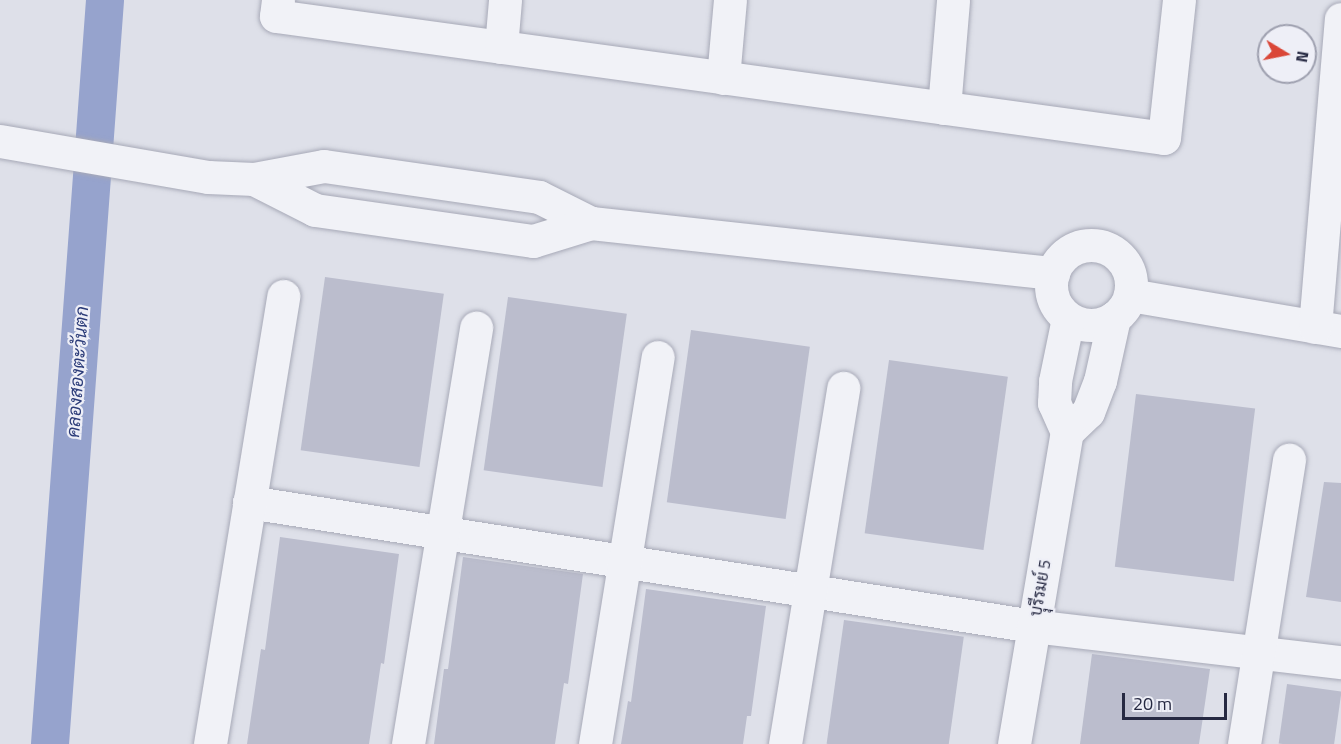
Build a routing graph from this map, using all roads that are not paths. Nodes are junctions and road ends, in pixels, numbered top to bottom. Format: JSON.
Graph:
{"nodes":[{"id":1,"x":278,"y":0,"type":"edge"},
{"id":2,"x":505,"y":0,"type":"edge"},
{"id":3,"x":730,"y":0,"type":"edge"},
{"id":4,"x":953,"y":0,"type":"edge"},
{"id":5,"x":1179,"y":0,"type":"edge"},
{"id":6,"x":1341,"y":19,"type":"edge"},
{"id":7,"x":501,"y":47,"type":"junction"},
{"id":8,"x":723,"y":78,"type":"junction"},
{"id":9,"x":944,"y":108,"type":"junction"},
{"id":10,"x":0,"y":141,"type":"edge"},
{"id":11,"x":254,"y":179,"type":"junction"},
{"id":12,"x":591,"y":223,"type":"junction"},
{"id":13,"x":1053,"y":273,"type":"junction"},
{"id":14,"x":283,"y":296,"type":"dead end"},
{"id":15,"x":1122,"y":307,"type":"junction"},
{"id":16,"x":1068,"y":318,"type":"junction"},
{"id":17,"x":476,"y":328,"type":"dead end"},
{"id":18,"x":1328,"y":329,"type":"edge"},
{"id":19,"x":658,"y":357,"type":"dead end"},
{"id":20,"x":843,"y":388,"type":"dead end"},
{"id":21,"x":1067,"y":432,"type":"junction"},
{"id":22,"x":1290,"y":460,"type":"dead end"},
{"id":23,"x":249,"y":502,"type":"junction"},
{"id":24,"x":442,"y":532,"type":"junction"},
{"id":25,"x":625,"y":561,"type":"junction"},
{"id":26,"x":810,"y":590,"type":"junction"},
{"id":27,"x":1033,"y":626,"type":"junction"},
{"id":28,"x":1259,"y":654,"type":"junction"},
{"id":29,"x":1341,"y":662,"type":"edge"},
{"id":30,"x":210,"y":744,"type":"edge"},
{"id":31,"x":408,"y":744,"type":"edge"},
{"id":32,"x":595,"y":744,"type":"edge"},
{"id":33,"x":785,"y":744,"type":"edge"},
{"id":34,"x":1014,"y":744,"type":"edge"},
{"id":35,"x":1244,"y":744,"type":"edge"}],
"edges":[{"from":1,"to":7,"type":"street"},
{"from":2,"to":7,"type":"street"},
{"from":3,"to":8,"type":"street"},
{"from":4,"to":9,"type":"street"},
{"from":5,"to":9,"type":"street"},
{"from":6,"to":18,"type":"street"},
{"from":7,"to":8,"type":"street"},
{"from":8,"to":9,"type":"street"},
{"from":10,"to":11,"type":"street"},
{"from":11,"to":12,"type":"street"},
{"from":11,"to":12,"type":"street"},
{"from":12,"to":13,"type":"street"},
{"from":13,"to":15,"type":"street"},
{"from":13,"to":16,"type":"street"},
{"from":14,"to":23,"type":"street"},
{"from":15,"to":16,"type":"street"},
{"from":15,"to":18,"type":"street"},
{"from":15,"to":21,"type":"street"},
{"from":16,"to":21,"type":"street"},
{"from":17,"to":24,"type":"street"},
{"from":19,"to":25,"type":"street"},
{"from":20,"to":26,"type":"street"},
{"from":21,"to":27,"type":"street","name":"บุุรีรมย์ 5"},
{"from":22,"to":28,"type":"street"},
{"from":23,"to":24,"type":"street"},
{"from":23,"to":30,"type":"street"},
{"from":24,"to":25,"type":"street"},
{"from":24,"to":31,"type":"street"},
{"from":25,"to":26,"type":"street"},
{"from":25,"to":32,"type":"street"},
{"from":26,"to":27,"type":"street"},
{"from":26,"to":33,"type":"street"},
{"from":27,"to":28,"type":"street"},
{"from":27,"to":34,"type":"street","name":"บุุรีรมย์ 5"},
{"from":28,"to":29,"type":"street"},
{"from":28,"to":35,"type":"street"}]}
